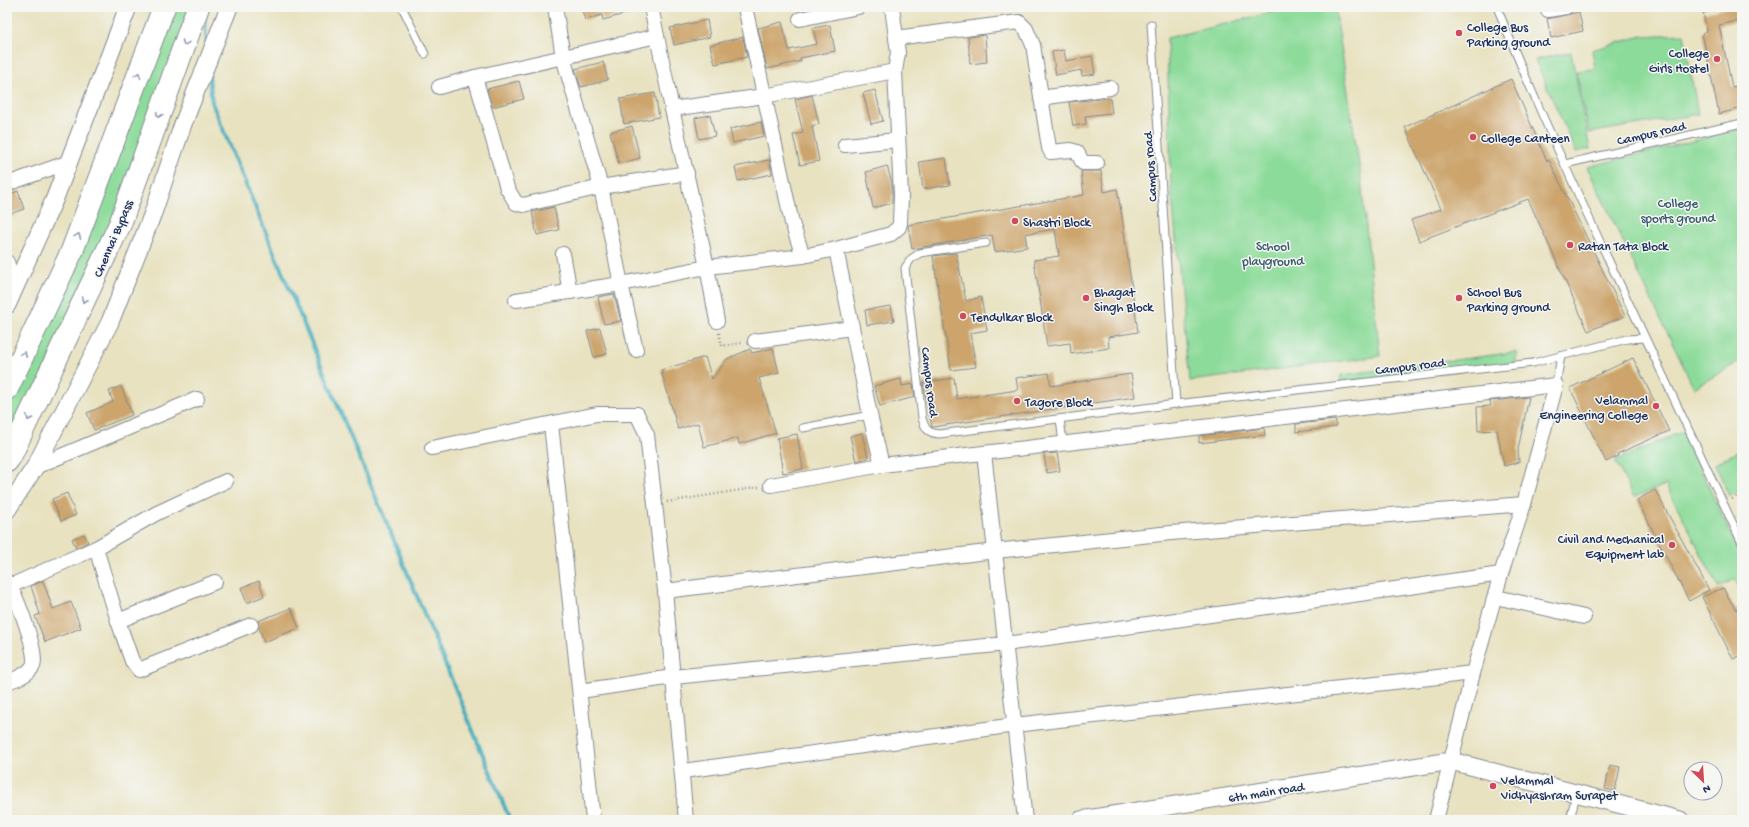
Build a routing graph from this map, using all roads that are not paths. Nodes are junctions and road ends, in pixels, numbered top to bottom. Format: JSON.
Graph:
{"nodes":[{"id":1,"x":128,"y":7,"type":"edge"},
{"id":2,"x":164,"y":7,"type":"edge"},
{"id":3,"x":198,"y":7,"type":"edge"},
{"id":4,"x":229,"y":7,"type":"edge"},
{"id":5,"x":402,"y":7,"type":"edge"},
{"id":6,"x":555,"y":7,"type":"edge"},
{"id":7,"x":651,"y":7,"type":"edge"},
{"id":8,"x":745,"y":7,"type":"edge"},
{"id":9,"x":858,"y":7,"type":"edge"},
{"id":10,"x":892,"y":7,"type":"edge"},
{"id":11,"x":1497,"y":7,"type":"edge"},
{"id":12,"x":1566,"y":7,"type":"edge"},
{"id":13,"x":1548,"y":10,"type":"dead end"},
{"id":14,"x":800,"y":19,"type":"dead end"},
{"id":15,"x":1151,"y":24,"type":"dead end"},
{"id":16,"x":657,"y":36,"type":"junction"},
{"id":17,"x":896,"y":38,"type":"junction"},
{"id":18,"x":425,"y":54,"type":"dead end"},
{"id":19,"x":562,"y":56,"type":"junction"},
{"id":20,"x":896,"y":71,"type":"junction"},
{"id":21,"x":474,"y":76,"type":"junction"},
{"id":22,"x":439,"y":87,"type":"dead end"},
{"id":23,"x":1110,"y":88,"type":"dead end"},
{"id":24,"x":764,"y":96,"type":"junction"},
{"id":25,"x":1041,"y":98,"type":"junction"},
{"id":26,"x":672,"y":109,"type":"junction"},
{"id":27,"x":1742,"y":123,"type":"edge"},
{"id":28,"x":898,"y":140,"type":"junction"},
{"id":29,"x":845,"y":145,"type":"dead end"},
{"id":30,"x":69,"y":162,"type":"junction"},
{"id":31,"x":1097,"y":162,"type":"dead end"},
{"id":32,"x":1564,"y":164,"type":"junction"},
{"id":33,"x":687,"y":173,"type":"junction"},
{"id":34,"x":7,"y":184,"type":"edge"},
{"id":35,"x":601,"y":187,"type":"junction"},
{"id":36,"x":986,"y":243,"type":"dead end"},
{"id":37,"x":836,"y":249,"type":"junction"},
{"id":38,"x":563,"y":254,"type":"dead end"},
{"id":39,"x":802,"y":256,"type":"junction"},
{"id":40,"x":7,"y":262,"type":"edge"},
{"id":41,"x":707,"y":267,"type":"junction"},
{"id":42,"x":621,"y":284,"type":"junction"},
{"id":43,"x":15,"y":287,"type":"junction"},
{"id":44,"x":570,"y":292,"type":"junction"},
{"id":45,"x":516,"y":300,"type":"dead end"},
{"id":46,"x":7,"y":305,"type":"edge"},
{"id":47,"x":717,"y":321,"type":"dead end"},
{"id":48,"x":852,"y":328,"type":"junction"},
{"id":49,"x":1645,"y":338,"type":"junction"},
{"id":50,"x":754,"y":341,"type":"road end"},
{"id":51,"x":636,"y":350,"type":"dead end"},
{"id":52,"x":1561,"y":356,"type":"junction"},
{"id":53,"x":1556,"y":385,"type":"junction"},
{"id":54,"x":7,"y":389,"type":"edge"},
{"id":55,"x":197,"y":399,"type":"dead end"},
{"id":56,"x":1176,"y":404,"type":"junction"},
{"id":57,"x":870,"y":415,"type":"junction"},
{"id":58,"x":1060,"y":419,"type":"junction"},
{"id":59,"x":551,"y":424,"type":"junction"},
{"id":60,"x":803,"y":428,"type":"dead end"},
{"id":61,"x":1063,"y":443,"type":"junction"},
{"id":62,"x":432,"y":448,"type":"dead end"},
{"id":63,"x":984,"y":453,"type":"junction"},
{"id":64,"x":7,"y":461,"type":"edge"},
{"id":65,"x":882,"y":465,"type":"junction"},
{"id":66,"x":35,"y":467,"type":"junction"},
{"id":67,"x":226,"y":481,"type":"dead end"},
{"id":68,"x":771,"y":485,"type":"road end"},
{"id":69,"x":1524,"y":504,"type":"junction"},
{"id":70,"x":7,"y":510,"type":"edge"},
{"id":71,"x":1742,"y":543,"type":"edge"},
{"id":72,"x":96,"y":548,"type":"junction"},
{"id":73,"x":995,"y":551,"type":"junction"},
{"id":74,"x":1501,"y":574,"type":"junction"},
{"id":75,"x":215,"y":582,"type":"dead end"},
{"id":76,"x":9,"y":584,"type":"edge"},
{"id":77,"x":665,"y":592,"type":"junction"},
{"id":78,"x":1496,"y":597,"type":"junction"},
{"id":79,"x":1584,"y":617,"type":"dead end"},
{"id":80,"x":118,"y":621,"type":"junction"},
{"id":81,"x":251,"y":625,"type":"dead end"},
{"id":82,"x":1006,"y":644,"type":"junction"},
{"id":83,"x":1474,"y":673,"type":"junction"},
{"id":84,"x":673,"y":677,"type":"junction"},
{"id":85,"x":7,"y":682,"type":"edge"},
{"id":86,"x":580,"y":692,"type":"junction"},
{"id":87,"x":1015,"y":725,"type":"junction"},
{"id":88,"x":1452,"y":762,"type":"junction"},
{"id":89,"x":683,"y":771,"type":"junction"},
{"id":90,"x":1576,"y":793,"type":"junction"},
{"id":91,"x":593,"y":820,"type":"edge"},
{"id":92,"x":686,"y":820,"type":"edge"},
{"id":93,"x":1025,"y":820,"type":"edge"},
{"id":94,"x":1081,"y":820,"type":"edge"},
{"id":95,"x":1436,"y":820,"type":"edge"},
{"id":96,"x":1570,"y":820,"type":"edge"},
{"id":97,"x":1680,"y":820,"type":"edge"}],
"edges":[{"from":1,"to":30,"type":"street"},
{"from":54,"to":2,"type":"highway","one_way":true},
{"from":3,"to":64,"type":"highway","name":"Chennai Bypass","one_way":true},
{"from":4,"to":66,"type":"street"},
{"from":5,"to":18,"type":"lane"},
{"from":6,"to":19,"type":"street"},
{"from":7,"to":16,"type":"street"},
{"from":8,"to":24,"type":"street"},
{"from":9,"to":14,"type":"street"},
{"from":10,"to":17,"type":"street"},
{"from":11,"to":32,"type":"lane"},
{"from":12,"to":13,"type":"street"},
{"from":15,"to":56,"type":"lane","name":"Campus road"},
{"from":16,"to":19,"type":"street"},
{"from":16,"to":26,"type":"street"},
{"from":17,"to":20,"type":"street"},
{"from":17,"to":25,"type":"street"},
{"from":19,"to":21,"type":"street"},
{"from":19,"to":35,"type":"street"},
{"from":20,"to":24,"type":"street"},
{"from":20,"to":28,"type":"street"},
{"from":21,"to":22,"type":"street"},
{"from":21,"to":35,"type":"street"},
{"from":23,"to":25,"type":"street"},
{"from":24,"to":26,"type":"street"},
{"from":24,"to":39,"type":"street"},
{"from":25,"to":31,"type":"street"},
{"from":26,"to":33,"type":"street"},
{"from":27,"to":32,"type":"lane","name":"Campus road"},
{"from":28,"to":29,"type":"street"},
{"from":28,"to":37,"type":"street"},
{"from":30,"to":34,"type":"street"},
{"from":30,"to":43,"type":"street"},
{"from":32,"to":49,"type":"lane"},
{"from":33,"to":35,"type":"street"},
{"from":33,"to":41,"type":"street"},
{"from":35,"to":42,"type":"street"},
{"from":36,"to":58,"type":"lane","name":"Campus road"},
{"from":37,"to":39,"type":"street"},
{"from":37,"to":48,"type":"street"},
{"from":38,"to":44,"type":"street"},
{"from":39,"to":41,"type":"street"},
{"from":40,"to":43,"type":"street"},
{"from":41,"to":42,"type":"street"},
{"from":41,"to":47,"type":"street"},
{"from":42,"to":44,"type":"street"},
{"from":42,"to":51,"type":"street"},
{"from":43,"to":46,"type":"street"},
{"from":44,"to":45,"type":"street"},
{"from":48,"to":50,"type":"street"},
{"from":48,"to":57,"type":"street"},
{"from":49,"to":52,"type":"lane","name":"Campus road"},
{"from":49,"to":71,"type":"lane"},
{"from":52,"to":53,"type":"lane"},
{"from":52,"to":56,"type":"lane","name":"Campus road"},
{"from":53,"to":61,"type":"street"},
{"from":53,"to":69,"type":"street"},
{"from":55,"to":66,"type":"street"},
{"from":56,"to":58,"type":"lane","name":"Campus road"},
{"from":57,"to":60,"type":"lane"},
{"from":57,"to":65,"type":"street"},
{"from":58,"to":61,"type":"lane"},
{"from":59,"to":62,"type":"street"},
{"from":59,"to":77,"type":"street"},
{"from":59,"to":86,"type":"street"},
{"from":61,"to":63,"type":"street"},
{"from":63,"to":65,"type":"street"},
{"from":63,"to":73,"type":"street"},
{"from":65,"to":68,"type":"street"},
{"from":66,"to":70,"type":"street"},
{"from":67,"to":72,"type":"street"},
{"from":69,"to":73,"type":"street"},
{"from":69,"to":74,"type":"street"},
{"from":72,"to":76,"type":"street"},
{"from":72,"to":80,"type":"street"},
{"from":73,"to":77,"type":"street"},
{"from":73,"to":82,"type":"street"},
{"from":74,"to":78,"type":"street"},
{"from":74,"to":82,"type":"street"},
{"from":75,"to":80,"type":"street"},
{"from":76,"to":85,"type":"street"},
{"from":77,"to":84,"type":"street"},
{"from":78,"to":79,"type":"street"},
{"from":78,"to":83,"type":"street"},
{"from":80,"to":81,"type":"street"},
{"from":82,"to":84,"type":"street"},
{"from":82,"to":87,"type":"street"},
{"from":83,"to":87,"type":"street"},
{"from":83,"to":88,"type":"street"},
{"from":84,"to":86,"type":"street"},
{"from":84,"to":89,"type":"street"},
{"from":86,"to":91,"type":"street"},
{"from":87,"to":89,"type":"street"},
{"from":87,"to":93,"type":"street"},
{"from":88,"to":90,"type":"street"},
{"from":88,"to":94,"type":"street","name":"6th main road"},
{"from":88,"to":95,"type":"street"},
{"from":89,"to":92,"type":"street"},
{"from":90,"to":96,"type":"lane"},
{"from":90,"to":97,"type":"street"}]}
